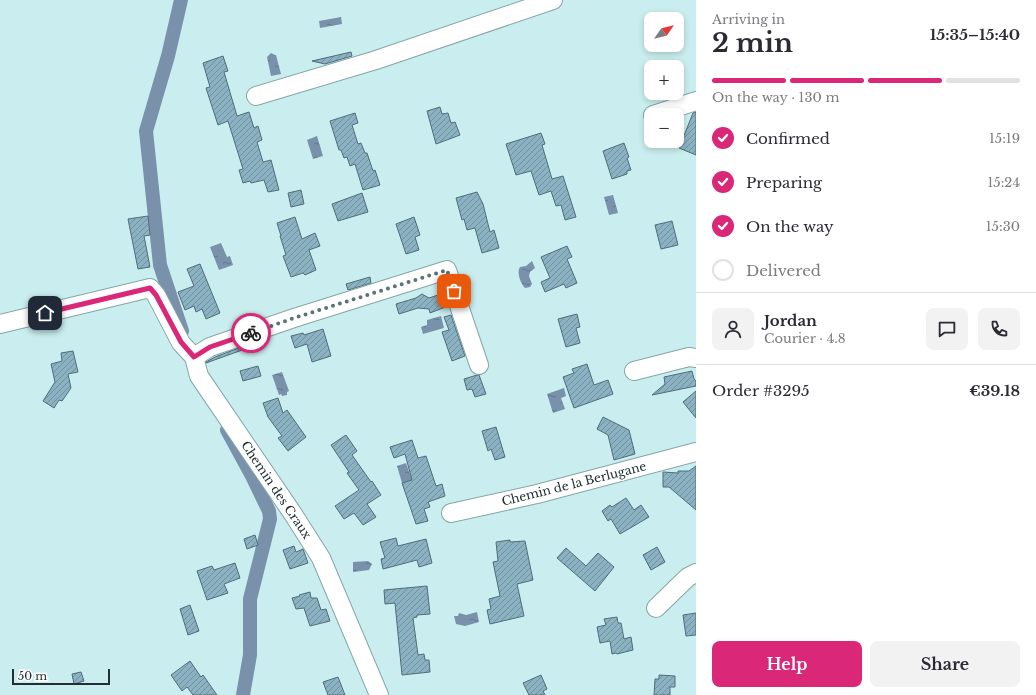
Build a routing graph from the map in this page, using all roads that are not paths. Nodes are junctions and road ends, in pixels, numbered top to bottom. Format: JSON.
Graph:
{"nodes":[{"id":1,"x":553,"y":0,"type":"edge"},
{"id":2,"x":256,"y":96,"type":"dead end"},
{"id":3,"x":696,"y":101,"type":"edge"},
{"id":4,"x":675,"y":108,"type":"edge"},
{"id":5,"x":0,"y":324,"type":"edge"},
{"id":6,"x":194,"y":357,"type":"junction"},
{"id":7,"x":696,"y":358,"type":"edge"},
{"id":8,"x":479,"y":364,"type":"dead end"},
{"id":9,"x":634,"y":371,"type":"dead end"},
{"id":10,"x":696,"y":452,"type":"edge"},
{"id":11,"x":451,"y":513,"type":"dead end"},
{"id":12,"x":696,"y":572,"type":"edge"},
{"id":13,"x":656,"y":608,"type":"dead end"},
{"id":14,"x":379,"y":695,"type":"edge"}],
"edges":[{"from":1,"to":2,"type":"street"},
{"from":3,"to":4,"type":"street"},
{"from":5,"to":6,"type":"street","name":"Chemin des Craux"},
{"from":6,"to":8,"type":"street"},
{"from":6,"to":14,"type":"street","name":"Chemin des Craux"},
{"from":7,"to":9,"type":"street"},
{"from":10,"to":11,"type":"street","name":"Chemin de la Berlugane"},
{"from":12,"to":13,"type":"street"}]}
